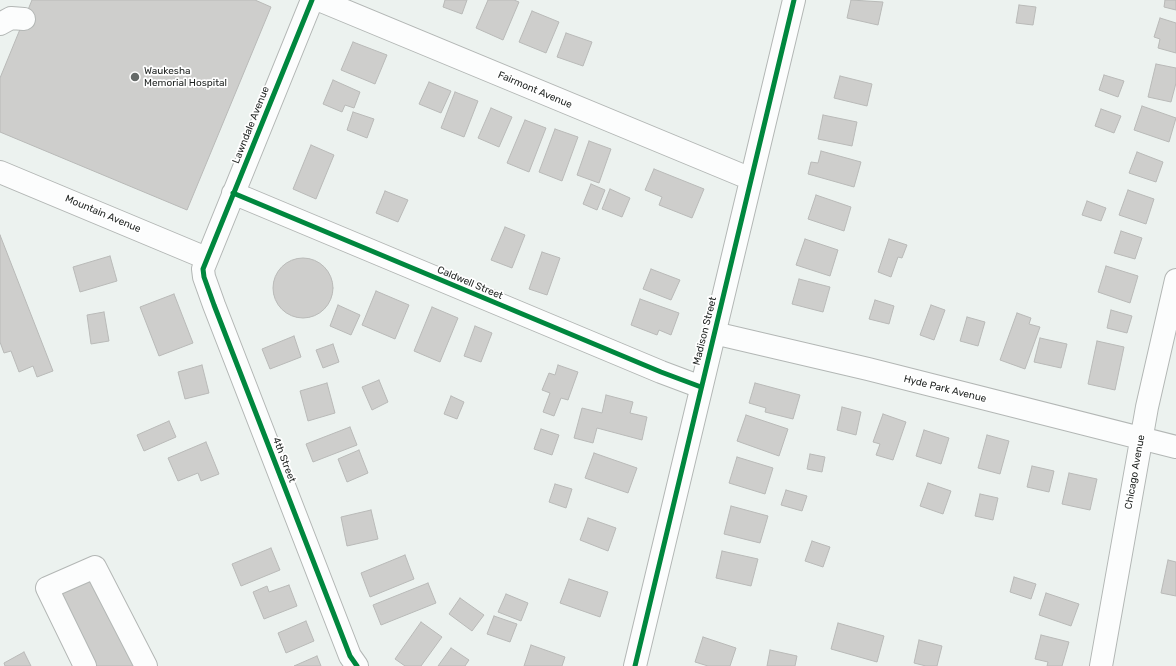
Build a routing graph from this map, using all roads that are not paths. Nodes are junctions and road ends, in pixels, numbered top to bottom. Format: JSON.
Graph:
{"nodes":[{"id":1,"x":10,"y":0,"type":"edge"},
{"id":2,"x":312,"y":0,"type":"edge"},
{"id":3,"x":319,"y":0,"type":"edge"},
{"id":4,"x":794,"y":0,"type":"edge"},
{"id":5,"x":24,"y":19,"type":"dead end"},
{"id":6,"x":0,"y":23,"type":"edge"},
{"id":7,"x":0,"y":172,"type":"edge"},
{"id":8,"x":751,"y":179,"type":"junction"},
{"id":9,"x":233,"y":192,"type":"junction"},
{"id":10,"x":206,"y":258,"type":"junction"},
{"id":11,"x":1176,"y":280,"type":"edge"},
{"id":12,"x":714,"y":333,"type":"junction"},
{"id":13,"x":701,"y":387,"type":"junction"},
{"id":14,"x":1141,"y":439,"type":"junction"},
{"id":15,"x":1176,"y":447,"type":"edge"},
{"id":16,"x":85,"y":666,"type":"edge"},
{"id":17,"x":146,"y":666,"type":"edge"},
{"id":18,"x":357,"y":666,"type":"edge"},
{"id":19,"x":635,"y":666,"type":"edge"},
{"id":20,"x":1101,"y":666,"type":"edge"}],
"edges":[{"from":1,"to":6,"type":"street"},
{"from":2,"to":9,"type":"street","name":"Lawndale Avenue"},
{"from":3,"to":8,"type":"street","name":"Fairmont Avenue"},
{"from":4,"to":8,"type":"street","name":"Madison Street"},
{"from":5,"to":6,"type":"street"},
{"from":7,"to":10,"type":"street","name":"Mountain Avenue"},
{"from":8,"to":12,"type":"street","name":"Madison Street"},
{"from":9,"to":10,"type":"street","name":"Lawndale Avenue"},
{"from":9,"to":13,"type":"street","name":"Caldwell Street"},
{"from":10,"to":18,"type":"street","name":"4th Street"},
{"from":11,"to":14,"type":"street","name":"Chicago Avenue"},
{"from":12,"to":13,"type":"street","name":"Madison Street"},
{"from":12,"to":14,"type":"street","name":"Hyde Park Avenue"},
{"from":13,"to":19,"type":"street","name":"Madison Street"},
{"from":14,"to":15,"type":"street","name":"Hyde Park Avenue"},
{"from":14,"to":20,"type":"street","name":"Chicago Avenue"},
{"from":16,"to":17,"type":"street"}]}
